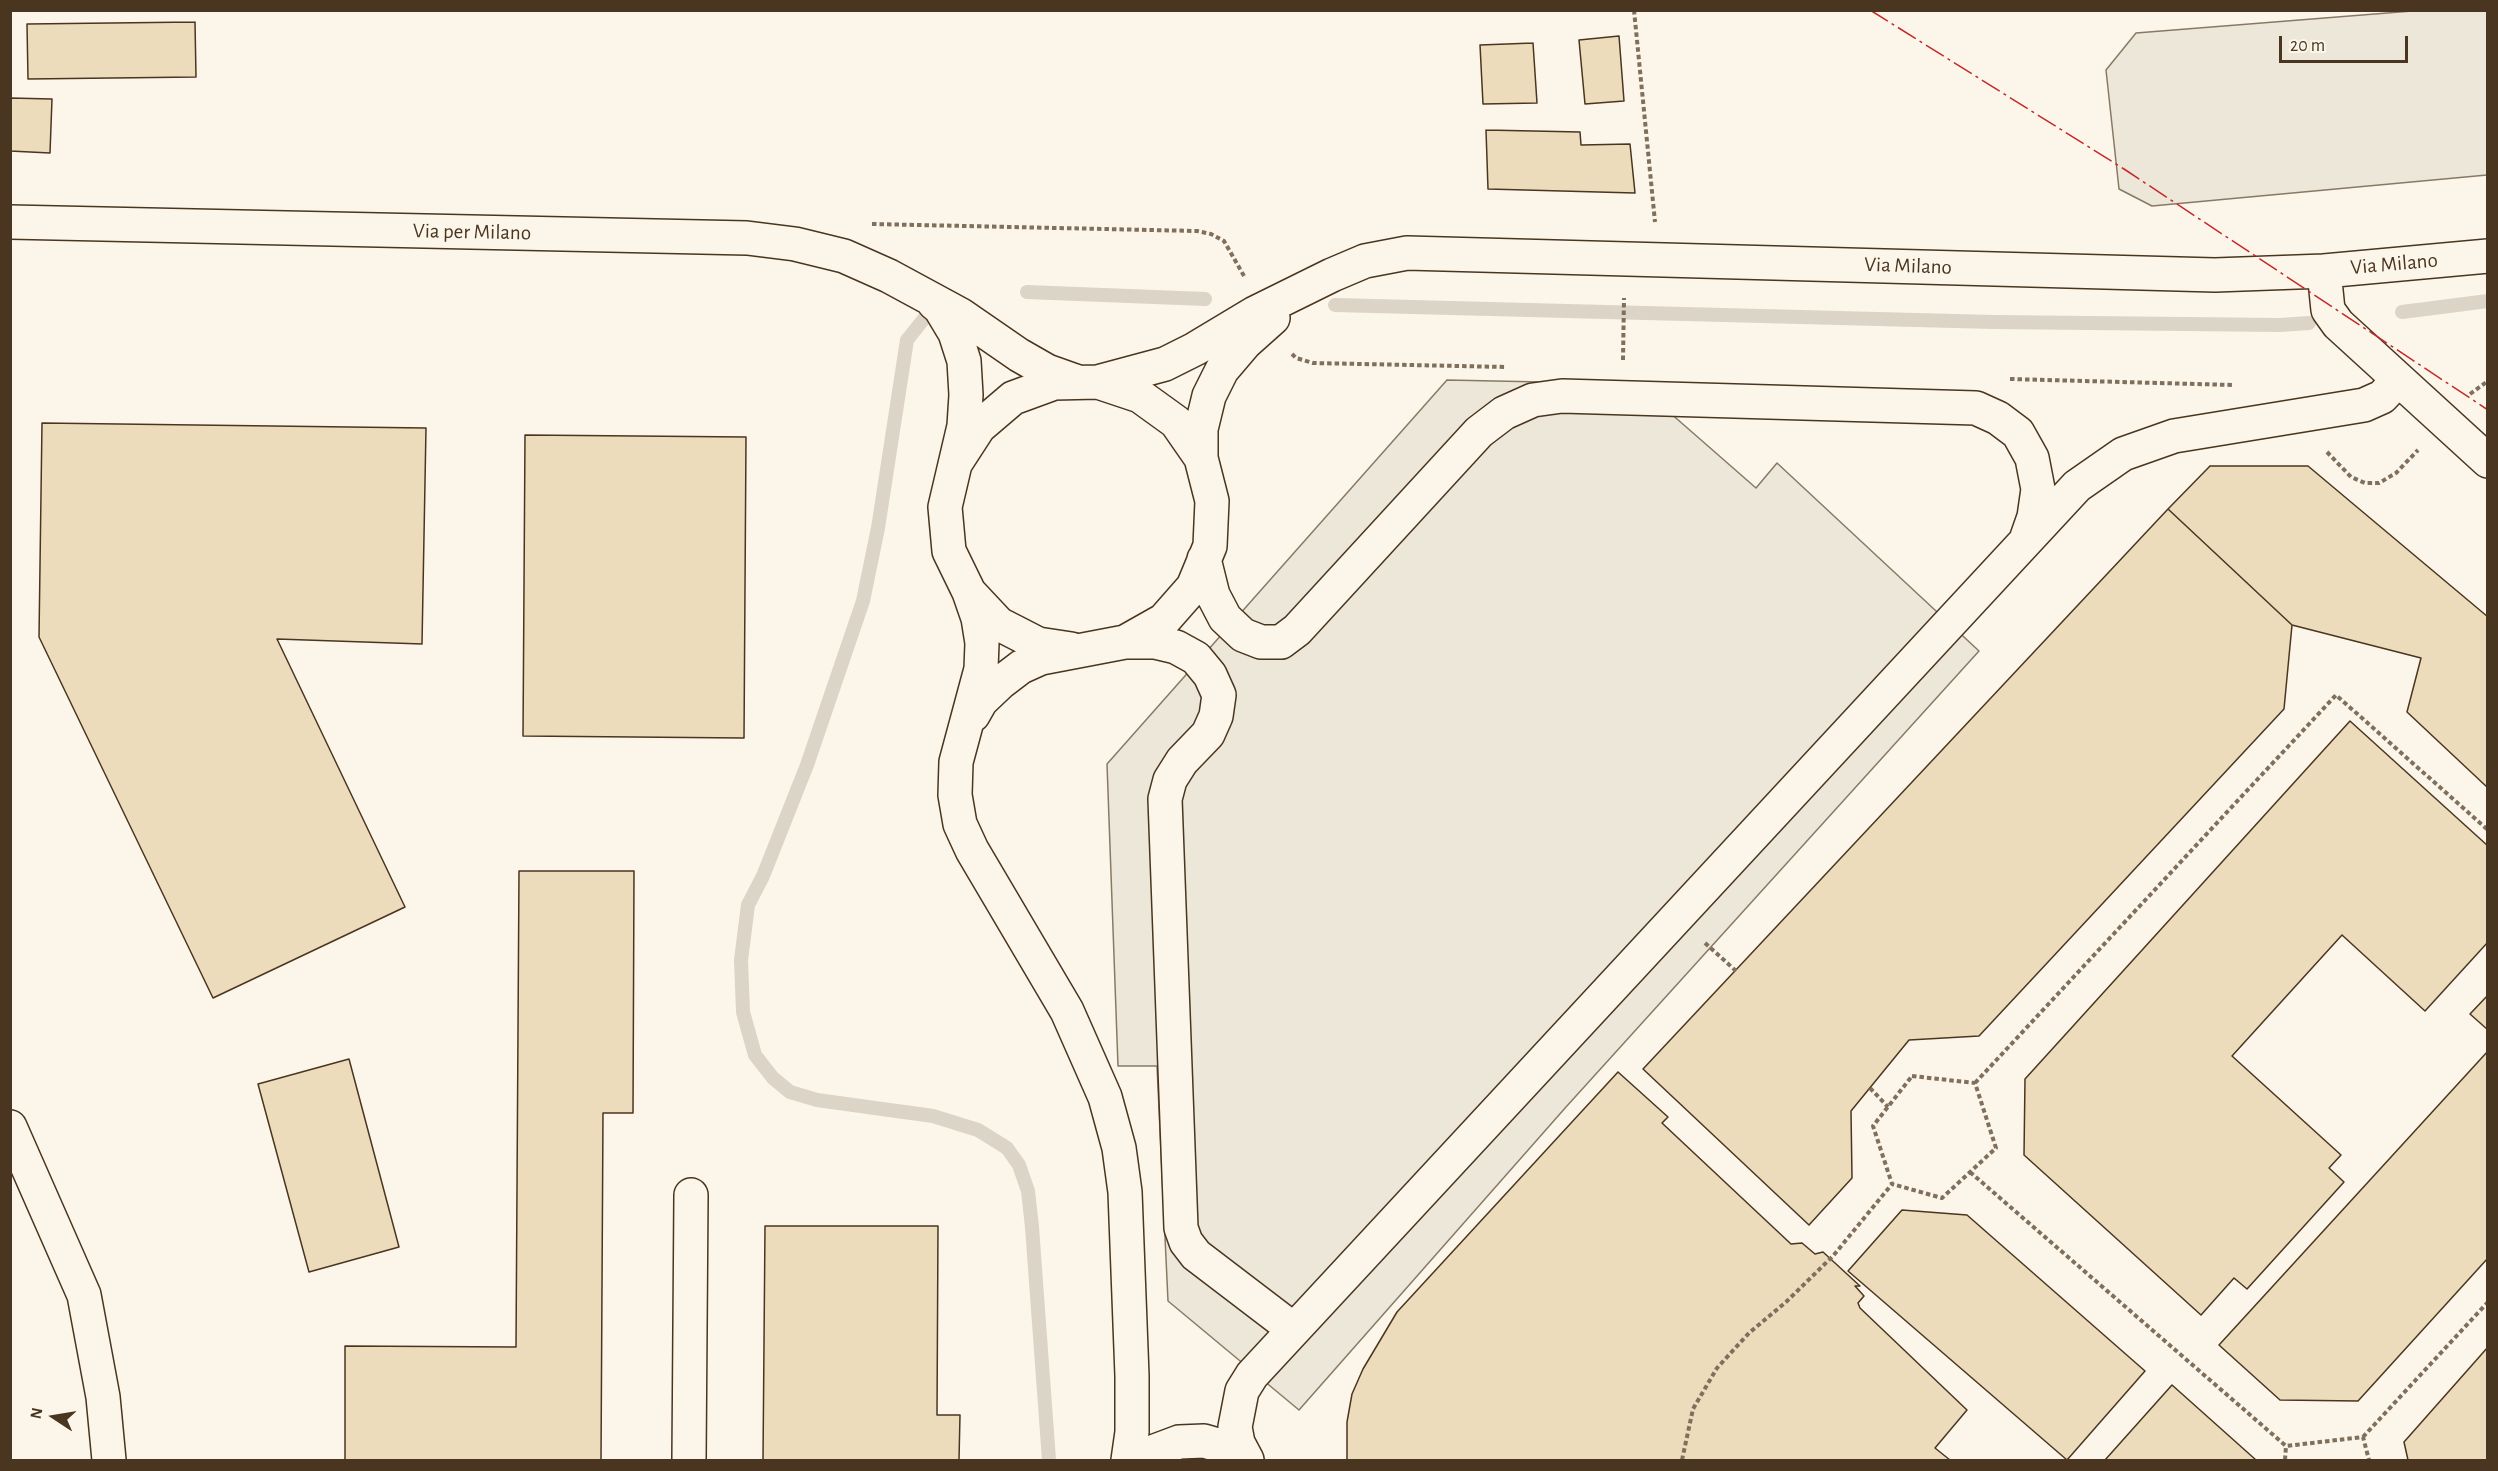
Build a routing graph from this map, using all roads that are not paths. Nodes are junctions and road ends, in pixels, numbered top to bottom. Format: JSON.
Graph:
{"nodes":[{"id":1,"x":10,"y":222,"type":"edge"},
{"id":2,"x":2487,"y":256,"type":"edge"},
{"id":3,"x":2324,"y":271,"type":"junction"},
{"id":4,"x":1332,"y":274,"type":"junction"},
{"id":5,"x":924,"y":293,"type":"junction"},
{"id":6,"x":2398,"y":380,"type":"junction"},
{"id":7,"x":1089,"y":383,"type":"junction"},
{"id":8,"x":1201,"y":459,"type":"junction"},
{"id":9,"x":2487,"y":461,"type":"edge"},
{"id":10,"x":955,"y":464,"type":"junction"},
{"id":11,"x":2026,"y":541,"type":"junction"},
{"id":12,"x":1204,"y":559,"type":"junction"},
{"id":13,"x":969,"y":592,"type":"junction"},
{"id":14,"x":1125,"y":642,"type":"junction"},
{"id":15,"x":1082,"y":650,"type":"junction"},
{"id":16,"x":964,"y":731,"type":"junction"},
{"id":17,"x":10,"y":1127,"type":"edge"},
{"id":18,"x":691,"y":1195,"type":"dead end"},
{"id":19,"x":1293,"y":1329,"type":"junction"},
{"id":20,"x":1132,"y":1376,"type":"junction"},
{"id":21,"x":1186,"y":1442,"type":"junction"},
{"id":22,"x":109,"y":1461,"type":"edge"},
{"id":23,"x":689,"y":1461,"type":"edge"},
{"id":24,"x":1128,"y":1461,"type":"edge"},
{"id":25,"x":1144,"y":1461,"type":"edge"},
{"id":26,"x":1246,"y":1461,"type":"edge"}],
"edges":[{"from":1,"to":5,"type":"street","name":"Via per Milano"},
{"from":2,"to":3,"type":"street","name":"Via Milano"},
{"from":3,"to":4,"type":"street","name":"Via Milano"},
{"from":3,"to":6,"type":"street"},
{"from":4,"to":7,"type":"street"},
{"from":4,"to":8,"type":"street"},
{"from":5,"to":7,"type":"street","name":"Via per Milano"},
{"from":5,"to":10,"type":"street"},
{"from":6,"to":9,"type":"street"},
{"from":6,"to":11,"type":"street"},
{"from":7,"to":8,"type":"street","name":"Via per Milano"},
{"from":7,"to":10,"type":"street"},
{"from":8,"to":12,"type":"street"},
{"from":10,"to":13,"type":"street"},
{"from":11,"to":12,"type":"street"},
{"from":11,"to":19,"type":"street"},
{"from":12,"to":14,"type":"street"},
{"from":13,"to":15,"type":"street"},
{"from":13,"to":16,"type":"street"},
{"from":14,"to":15,"type":"street"},
{"from":14,"to":19,"type":"street"},
{"from":15,"to":16,"type":"street"},
{"from":16,"to":20,"type":"street"},
{"from":17,"to":22,"type":"street"},
{"from":18,"to":23,"type":"street"},
{"from":19,"to":26,"type":"street"},
{"from":20,"to":21,"type":"street"},
{"from":20,"to":24,"type":"street"},
{"from":21,"to":25,"type":"street"},
{"from":21,"to":26,"type":"street"}]}
